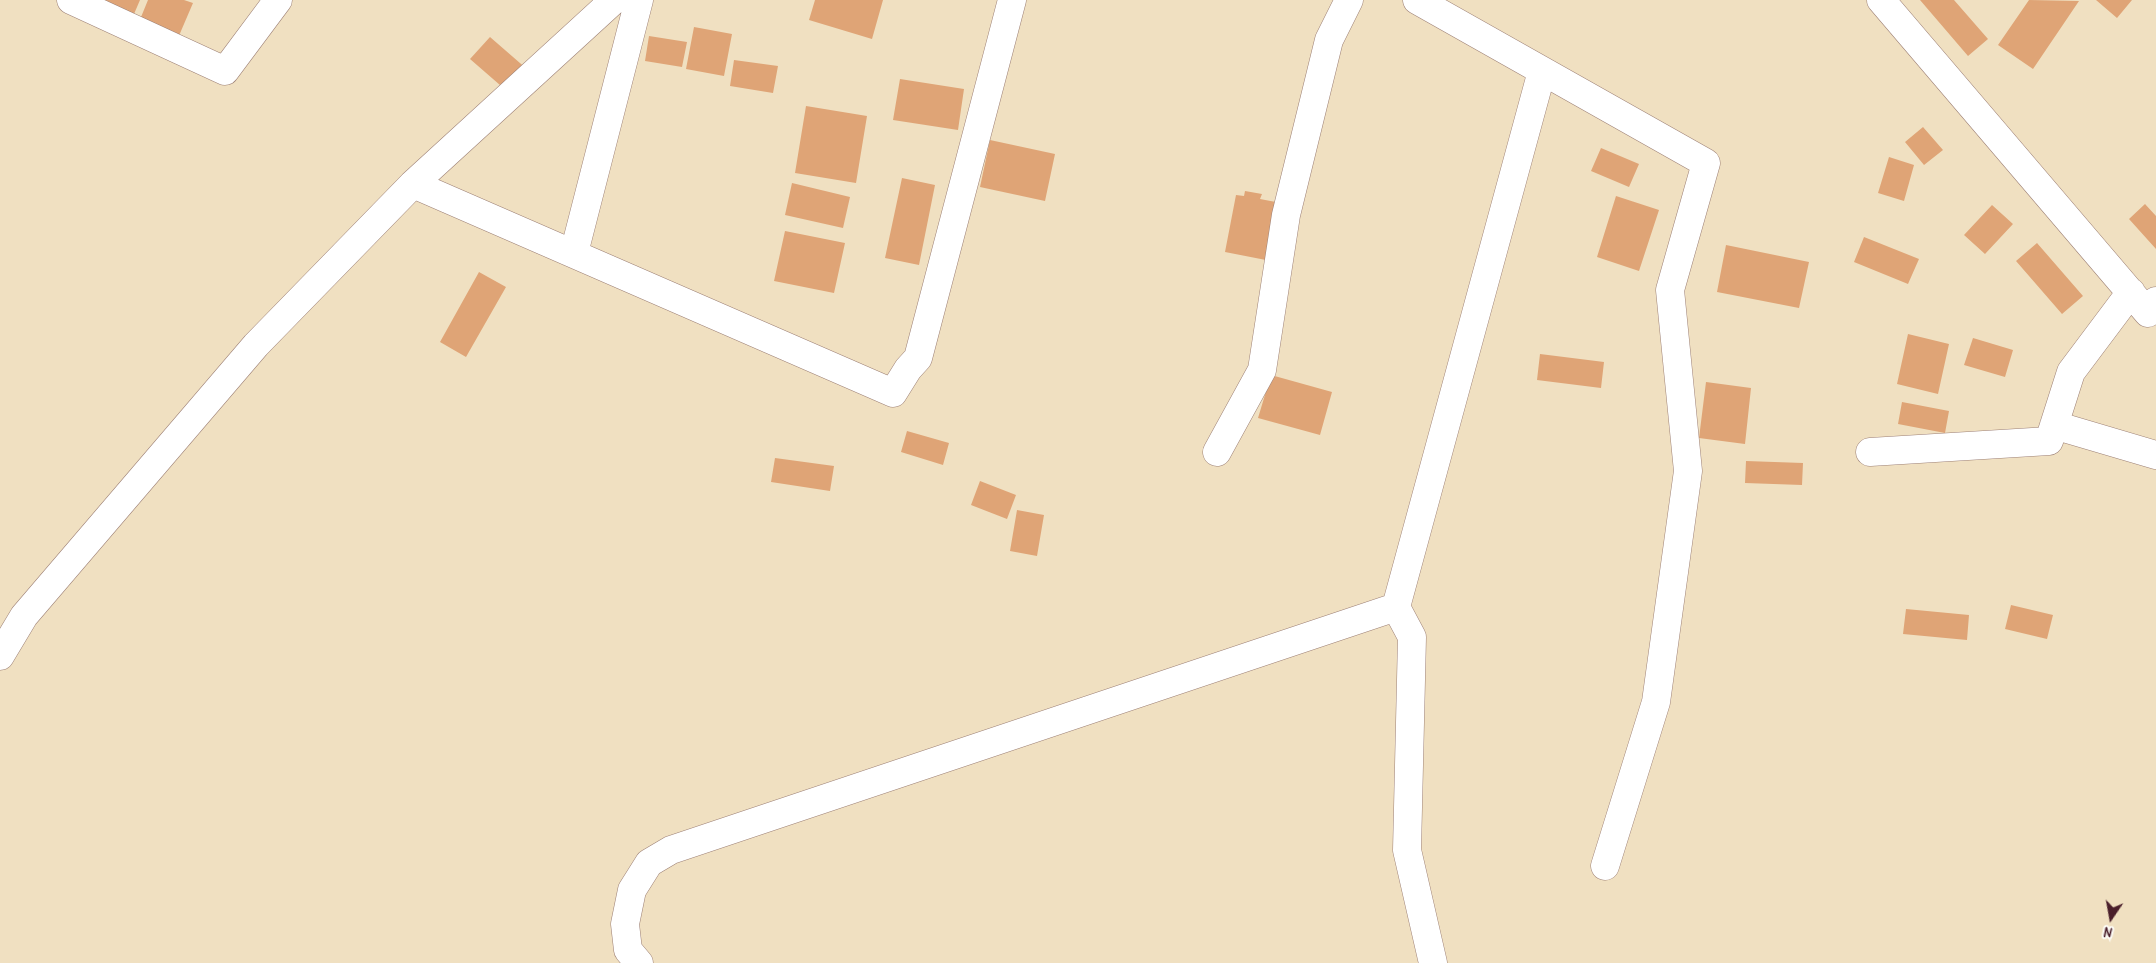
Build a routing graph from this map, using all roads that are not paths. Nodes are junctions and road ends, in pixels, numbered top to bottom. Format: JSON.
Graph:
{"nodes":[{"id":1,"x":71,"y":0,"type":"edge"},
{"id":2,"x":278,"y":0,"type":"edge"},
{"id":3,"x":614,"y":0,"type":"edge"},
{"id":4,"x":639,"y":0,"type":"edge"},
{"id":5,"x":1012,"y":0,"type":"edge"},
{"id":6,"x":1349,"y":0,"type":"edge"},
{"id":7,"x":1881,"y":0,"type":"edge"},
{"id":8,"x":1427,"y":2,"type":"edge"},
{"id":9,"x":1542,"y":71,"type":"junction"},
{"id":10,"x":413,"y":184,"type":"junction"},
{"id":11,"x":574,"y":253,"type":"junction"},
{"id":12,"x":2130,"y":292,"type":"junction"},
{"id":13,"x":2156,"y":301,"type":"edge"},
{"id":14,"x":2054,"y":425,"type":"junction"},
{"id":15,"x":1217,"y":452,"type":"dead end"},
{"id":16,"x":1870,"y":452,"type":"dead end"},
{"id":17,"x":2156,"y":455,"type":"edge"},
{"id":18,"x":1396,"y":607,"type":"junction"},
{"id":19,"x":0,"y":656,"type":"edge"},
{"id":20,"x":1605,"y":866,"type":"dead end"},
{"id":21,"x":638,"y":963,"type":"edge"},
{"id":22,"x":1433,"y":963,"type":"edge"}],
"edges":[{"from":1,"to":2,"type":"street"},
{"from":3,"to":10,"type":"street"},
{"from":4,"to":11,"type":"street"},
{"from":5,"to":11,"type":"street"},
{"from":6,"to":15,"type":"street"},
{"from":7,"to":12,"type":"street"},
{"from":8,"to":9,"type":"street"},
{"from":9,"to":18,"type":"street"},
{"from":9,"to":20,"type":"street"},
{"from":10,"to":11,"type":"street"},
{"from":10,"to":19,"type":"street"},
{"from":12,"to":13,"type":"street"},
{"from":12,"to":14,"type":"street"},
{"from":14,"to":16,"type":"street"},
{"from":14,"to":17,"type":"street"},
{"from":18,"to":21,"type":"street"},
{"from":18,"to":22,"type":"street"}]}
